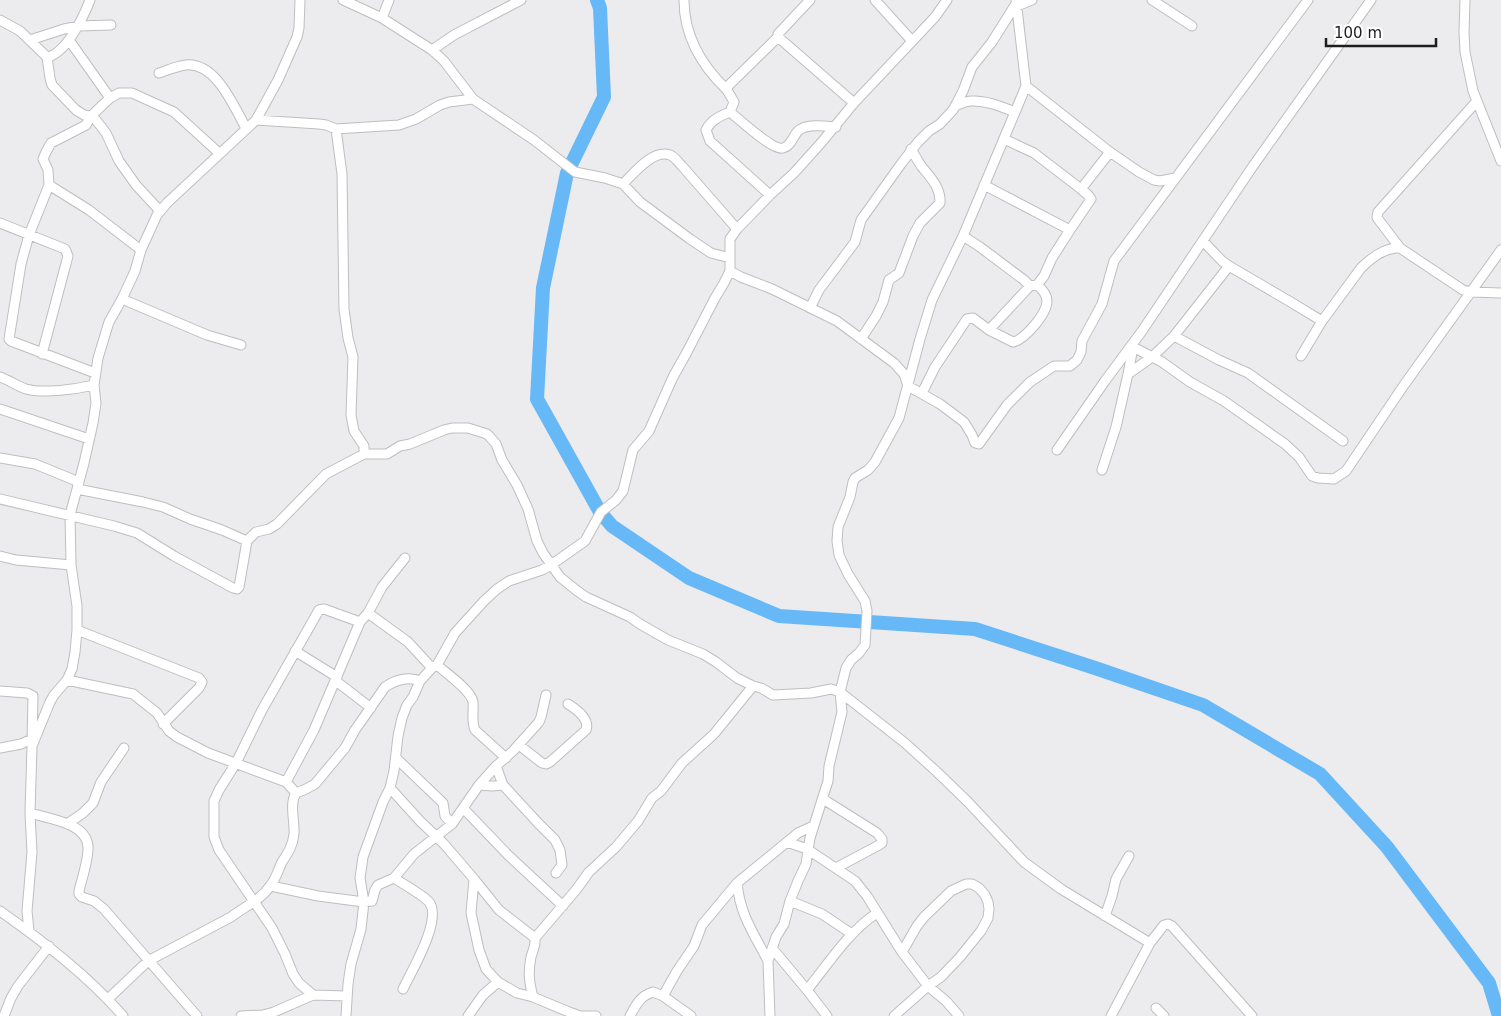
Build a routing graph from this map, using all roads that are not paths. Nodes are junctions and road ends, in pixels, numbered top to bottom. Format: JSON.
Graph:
{"nodes":[{"id":1,"x":90,"y":0,"type":"edge"},
{"id":2,"x":300,"y":0,"type":"edge"},
{"id":3,"x":343,"y":0,"type":"edge"},
{"id":4,"x":390,"y":0,"type":"edge"},
{"id":5,"x":521,"y":0,"type":"edge"},
{"id":6,"x":684,"y":0,"type":"edge"},
{"id":7,"x":810,"y":0,"type":"edge"},
{"id":8,"x":876,"y":0,"type":"edge"},
{"id":9,"x":1032,"y":0,"type":"edge"},
{"id":10,"x":1152,"y":0,"type":"edge"},
{"id":11,"x":1308,"y":0,"type":"edge"},
{"id":12,"x":1370,"y":0,"type":"edge"},
{"id":13,"x":1465,"y":0,"type":"edge"},
{"id":14,"x":942,"y":2,"type":"edge"},
{"id":15,"x":1017,"y":3,"type":"edge"},
{"id":16,"x":382,"y":18,"type":"junction"},
{"id":17,"x":0,"y":20,"type":"edge"},
{"id":18,"x":111,"y":25,"type":"dead end"},
{"id":19,"x":79,"y":26,"type":"junction"},
{"id":20,"x":1192,"y":26,"type":"dead end"},
{"id":21,"x":778,"y":37,"type":"junction"},
{"id":22,"x":30,"y":40,"type":"junction"},
{"id":23,"x":69,"y":40,"type":"junction"},
{"id":24,"x":912,"y":41,"type":"junction"},
{"id":25,"x":432,"y":50,"type":"junction"},
{"id":26,"x":47,"y":56,"type":"junction"},
{"id":27,"x":160,"y":73,"type":"dead end"},
{"id":28,"x":1026,"y":86,"type":"junction"},
{"id":29,"x":727,"y":90,"type":"junction"},
{"id":30,"x":110,"y":98,"type":"junction"},
{"id":31,"x":473,"y":99,"type":"junction"},
{"id":32,"x":1477,"y":101,"type":"junction"},
{"id":33,"x":854,"y":103,"type":"junction"},
{"id":34,"x":955,"y":106,"type":"junction"},
{"id":35,"x":730,"y":112,"type":"junction"},
{"id":36,"x":1015,"y":112,"type":"junction"},
{"id":37,"x":92,"y":116,"type":"junction"},
{"id":38,"x":256,"y":120,"type":"junction"},
{"id":39,"x":836,"y":127,"type":"junction"},
{"id":40,"x":246,"y":128,"type":"junction"},
{"id":41,"x":336,"y":129,"type":"junction"},
{"id":42,"x":1004,"y":138,"type":"junction"},
{"id":43,"x":911,"y":150,"type":"junction"},
{"id":44,"x":1110,"y":152,"type":"junction"},
{"id":45,"x":220,"y":153,"type":"junction"},
{"id":46,"x":1501,"y":161,"type":"edge"},
{"id":47,"x":1175,"y":178,"type":"junction"},
{"id":48,"x":623,"y":184,"type":"junction"},
{"id":49,"x":49,"y":185,"type":"junction"},
{"id":50,"x":984,"y":185,"type":"junction"},
{"id":51,"x":1081,"y":189,"type":"junction"},
{"id":52,"x":770,"y":195,"type":"junction"},
{"id":53,"x":160,"y":211,"type":"junction"},
{"id":54,"x":0,"y":223,"type":"edge"},
{"id":55,"x":737,"y":229,"type":"junction"},
{"id":56,"x":1070,"y":230,"type":"junction"},
{"id":57,"x":29,"y":235,"type":"junction"},
{"id":58,"x":962,"y":236,"type":"junction"},
{"id":59,"x":1203,"y":241,"type":"junction"},
{"id":60,"x":1400,"y":248,"type":"junction"},
{"id":61,"x":141,"y":250,"type":"junction"},
{"id":62,"x":1501,"y":250,"type":"edge"},
{"id":63,"x":730,"y":258,"type":"junction"},
{"id":64,"x":1228,"y":266,"type":"junction"},
{"id":65,"x":730,"y":271,"type":"junction"},
{"id":66,"x":1033,"y":286,"type":"junction"},
{"id":67,"x":1471,"y":292,"type":"junction"},
{"id":68,"x":1501,"y":293,"type":"edge"},
{"id":69,"x":122,"y":299,"type":"junction"},
{"id":70,"x":810,"y":308,"type":"junction"},
{"id":71,"x":1322,"y":321,"type":"junction"},
{"id":72,"x":989,"y":330,"type":"junction"},
{"id":73,"x":1174,"y":336,"type":"junction"},
{"id":74,"x":861,"y":339,"type":"junction"},
{"id":75,"x":241,"y":345,"type":"dead end"},
{"id":76,"x":1132,"y":346,"type":"junction"},
{"id":77,"x":42,"y":354,"type":"junction"},
{"id":78,"x":1301,"y":356,"type":"dead end"},
{"id":79,"x":1152,"y":358,"type":"junction"},
{"id":80,"x":95,"y":373,"type":"junction"},
{"id":81,"x":1128,"y":374,"type":"junction"},
{"id":82,"x":0,"y":377,"type":"edge"},
{"id":83,"x":94,"y":385,"type":"junction"},
{"id":84,"x":908,"y":386,"type":"junction"},
{"id":85,"x":922,"y":393,"type":"junction"},
{"id":86,"x":0,"y":409,"type":"edge"},
{"id":87,"x":90,"y":440,"type":"junction"},
{"id":88,"x":1343,"y":441,"type":"dead end"},
{"id":89,"x":1057,"y":450,"type":"dead end"},
{"id":90,"x":364,"y":454,"type":"junction"},
{"id":91,"x":0,"y":458,"type":"edge"},
{"id":92,"x":1102,"y":470,"type":"dead end"},
{"id":93,"x":78,"y":486,"type":"junction"},
{"id":94,"x":0,"y":499,"type":"edge"},
{"id":95,"x":70,"y":515,"type":"junction"},
{"id":96,"x":247,"y":540,"type":"junction"},
{"id":97,"x":0,"y":556,"type":"edge"},
{"id":98,"x":405,"y":558,"type":"dead end"},
{"id":99,"x":71,"y":565,"type":"junction"},
{"id":100,"x":552,"y":565,"type":"junction"},
{"id":101,"x":368,"y":612,"type":"junction"},
{"id":102,"x":360,"y":622,"type":"junction"},
{"id":103,"x":77,"y":630,"type":"junction"},
{"id":104,"x":295,"y":651,"type":"junction"},
{"id":105,"x":434,"y":667,"type":"junction"},
{"id":106,"x":337,"y":679,"type":"junction"},
{"id":107,"x":67,"y":680,"type":"junction"},
{"id":108,"x":420,"y":681,"type":"junction"},
{"id":109,"x":753,"y":686,"type":"junction"},
{"id":110,"x":0,"y":691,"type":"edge"},
{"id":111,"x":840,"y":692,"type":"junction"},
{"id":112,"x":546,"y":695,"type":"dead end"},
{"id":113,"x":568,"y":704,"type":"dead end"},
{"id":114,"x":371,"y":708,"type":"junction"},
{"id":115,"x":163,"y":724,"type":"junction"},
{"id":116,"x":32,"y":743,"type":"junction"},
{"id":117,"x":519,"y":744,"type":"junction"},
{"id":118,"x":0,"y":748,"type":"edge"},
{"id":119,"x":124,"y":748,"type":"dead end"},
{"id":120,"x":396,"y":758,"type":"junction"},
{"id":121,"x":506,"y":758,"type":"junction"},
{"id":122,"x":236,"y":762,"type":"junction"},
{"id":123,"x":496,"y":766,"type":"junction"},
{"id":124,"x":286,"y":782,"type":"junction"},
{"id":125,"x":479,"y":785,"type":"junction"},
{"id":126,"x":503,"y":785,"type":"junction"},
{"id":127,"x":390,"y":788,"type":"junction"},
{"id":128,"x":296,"y":793,"type":"junction"},
{"id":129,"x":823,"y":799,"type":"junction"},
{"id":130,"x":463,"y":808,"type":"junction"},
{"id":131,"x":30,"y":813,"type":"junction"},
{"id":132,"x":68,"y":824,"type":"junction"},
{"id":133,"x":452,"y":824,"type":"junction"},
{"id":134,"x":813,"y":826,"type":"junction"},
{"id":135,"x":437,"y":837,"type":"junction"},
{"id":136,"x":787,"y":842,"type":"junction"},
{"id":137,"x":807,"y":849,"type":"junction"},
{"id":138,"x":1129,"y":856,"type":"dead end"},
{"id":139,"x":836,"y":868,"type":"junction"},
{"id":140,"x":556,"y":873,"type":"dead end"},
{"id":141,"x":394,"y":878,"type":"junction"},
{"id":142,"x":474,"y":879,"type":"junction"},
{"id":143,"x":737,"y":883,"type":"junction"},
{"id":144,"x":270,"y":886,"type":"junction"},
{"id":145,"x":790,"y":900,"type":"junction"},
{"id":146,"x":364,"y":902,"type":"junction"},
{"id":147,"x":253,"y":903,"type":"junction"},
{"id":148,"x":563,"y":906,"type":"junction"},
{"id":149,"x":0,"y":911,"type":"edge"},
{"id":150,"x":877,"y":913,"type":"junction"},
{"id":151,"x":1105,"y":916,"type":"junction"},
{"id":152,"x":28,"y":931,"type":"junction"},
{"id":153,"x":852,"y":934,"type":"junction"},
{"id":154,"x":535,"y":938,"type":"junction"},
{"id":155,"x":1150,"y":943,"type":"junction"},
{"id":156,"x":48,"y":946,"type":"junction"},
{"id":157,"x":772,"y":948,"type":"junction"},
{"id":158,"x":902,"y":952,"type":"junction"},
{"id":159,"x":148,"y":961,"type":"junction"},
{"id":160,"x":768,"y":961,"type":"junction"},
{"id":161,"x":528,"y":980,"type":"junction"},
{"id":162,"x":498,"y":982,"type":"junction"},
{"id":163,"x":928,"y":986,"type":"junction"},
{"id":164,"x":403,"y":989,"type":"dead end"},
{"id":165,"x":807,"y":990,"type":"junction"},
{"id":166,"x":518,"y":993,"type":"junction"},
{"id":167,"x":313,"y":995,"type":"junction"},
{"id":168,"x":347,"y":996,"type":"junction"},
{"id":169,"x":663,"y":996,"type":"junction"},
{"id":170,"x":533,"y":997,"type":"junction"},
{"id":171,"x":108,"y":999,"type":"junction"},
{"id":172,"x":1156,"y":1008,"type":"dead end"},
{"id":173,"x":347,"y":1012,"type":"edge"},
{"id":174,"x":568,"y":1014,"type":"edge"},
{"id":175,"x":4,"y":1016,"type":"edge"},
{"id":176,"x":123,"y":1016,"type":"edge"},
{"id":177,"x":197,"y":1016,"type":"edge"},
{"id":178,"x":241,"y":1016,"type":"edge"},
{"id":179,"x":339,"y":1016,"type":"edge"},
{"id":180,"x":468,"y":1016,"type":"edge"},
{"id":181,"x":580,"y":1016,"type":"edge"},
{"id":182,"x":596,"y":1016,"type":"edge"},
{"id":183,"x":630,"y":1016,"type":"edge"},
{"id":184,"x":691,"y":1016,"type":"edge"},
{"id":185,"x":770,"y":1016,"type":"edge"},
{"id":186,"x":827,"y":1016,"type":"edge"},
{"id":187,"x":894,"y":1016,"type":"edge"},
{"id":188,"x":959,"y":1016,"type":"edge"},
{"id":189,"x":1112,"y":1016,"type":"edge"},
{"id":190,"x":1164,"y":1016,"type":"edge"},
{"id":191,"x":1252,"y":1016,"type":"edge"}],
"edges":[{"from":1,"to":19,"type":"street"},
{"from":2,"to":38,"type":"street"},
{"from":3,"to":16,"type":"street"},
{"from":4,"to":16,"type":"street"},
{"from":5,"to":25,"type":"street"},
{"from":6,"to":29,"type":"street"},
{"from":7,"to":21,"type":"street"},
{"from":8,"to":24,"type":"street"},
{"from":9,"to":15,"type":"street"},
{"from":10,"to":20,"type":"street"},
{"from":11,"to":47,"type":"street"},
{"from":12,"to":59,"type":"street"},
{"from":13,"to":32,"type":"street"},
{"from":14,"to":24,"type":"street"},
{"from":15,"to":28,"type":"street"},
{"from":15,"to":34,"type":"street"},
{"from":16,"to":25,"type":"street"},
{"from":17,"to":22,"type":"street"},
{"from":18,"to":19,"type":"street"},
{"from":19,"to":22,"type":"street"},
{"from":19,"to":23,"type":"street"},
{"from":21,"to":29,"type":"street"},
{"from":21,"to":33,"type":"street"},
{"from":22,"to":26,"type":"street"},
{"from":23,"to":26,"type":"street"},
{"from":23,"to":30,"type":"street"},
{"from":24,"to":33,"type":"street"},
{"from":25,"to":31,"type":"street"},
{"from":26,"to":37,"type":"street"},
{"from":27,"to":40,"type":"street"},
{"from":28,"to":36,"type":"street"},
{"from":28,"to":44,"type":"street"},
{"from":29,"to":35,"type":"street"},
{"from":30,"to":37,"type":"street"},
{"from":30,"to":45,"type":"street"},
{"from":31,"to":41,"type":"street"},
{"from":31,"to":48,"type":"street"},
{"from":32,"to":46,"type":"street"},
{"from":32,"to":60,"type":"street"},
{"from":33,"to":39,"type":"street"},
{"from":34,"to":36,"type":"street"},
{"from":34,"to":43,"type":"street"},
{"from":35,"to":39,"type":"street"},
{"from":35,"to":52,"type":"street"},
{"from":36,"to":42,"type":"street"},
{"from":37,"to":49,"type":"street"},
{"from":37,"to":53,"type":"street"},
{"from":38,"to":40,"type":"street"},
{"from":38,"to":41,"type":"street"},
{"from":39,"to":52,"type":"street"},
{"from":40,"to":45,"type":"street"},
{"from":41,"to":90,"type":"street"},
{"from":42,"to":50,"type":"street"},
{"from":42,"to":51,"type":"street"},
{"from":43,"to":70,"type":"street"},
{"from":43,"to":74,"type":"street"},
{"from":44,"to":47,"type":"street"},
{"from":44,"to":51,"type":"street"},
{"from":45,"to":53,"type":"street"},
{"from":47,"to":85,"type":"street"},
{"from":48,"to":55,"type":"street"},
{"from":48,"to":63,"type":"street"},
{"from":49,"to":57,"type":"street"},
{"from":49,"to":61,"type":"street"},
{"from":50,"to":56,"type":"street"},
{"from":50,"to":58,"type":"street"},
{"from":51,"to":56,"type":"street"},
{"from":52,"to":55,"type":"street"},
{"from":53,"to":61,"type":"street"},
{"from":54,"to":57,"type":"street"},
{"from":55,"to":63,"type":"street"},
{"from":56,"to":66,"type":"street"},
{"from":57,"to":77,"type":"street"},
{"from":57,"to":77,"type":"street"},
{"from":58,"to":66,"type":"street"},
{"from":58,"to":84,"type":"street"},
{"from":59,"to":64,"type":"street"},
{"from":59,"to":76,"type":"street"},
{"from":60,"to":67,"type":"street"},
{"from":60,"to":71,"type":"street"},
{"from":61,"to":69,"type":"street"},
{"from":62,"to":67,"type":"street"},
{"from":63,"to":65,"type":"street"},
{"from":64,"to":71,"type":"street"},
{"from":64,"to":73,"type":"street"},
{"from":65,"to":70,"type":"street"},
{"from":65,"to":100,"type":"street"},
{"from":66,"to":72,"type":"street"},
{"from":66,"to":72,"type":"street"},
{"from":67,"to":68,"type":"street"},
{"from":67,"to":79,"type":"street"},
{"from":69,"to":75,"type":"street"},
{"from":69,"to":80,"type":"street"},
{"from":70,"to":74,"type":"street"},
{"from":71,"to":78,"type":"street"},
{"from":72,"to":85,"type":"street"},
{"from":73,"to":79,"type":"street"},
{"from":73,"to":88,"type":"street"},
{"from":74,"to":84,"type":"street"},
{"from":76,"to":79,"type":"street"},
{"from":76,"to":81,"type":"street"},
{"from":76,"to":89,"type":"street"},
{"from":77,"to":80,"type":"street"},
{"from":79,"to":81,"type":"street"},
{"from":80,"to":83,"type":"street"},
{"from":81,"to":92,"type":"street"},
{"from":82,"to":83,"type":"street"},
{"from":83,"to":87,"type":"street"},
{"from":84,"to":85,"type":"street"},
{"from":84,"to":111,"type":"street"},
{"from":86,"to":87,"type":"street"},
{"from":87,"to":93,"type":"street"},
{"from":90,"to":96,"type":"street"},
{"from":90,"to":100,"type":"street"},
{"from":91,"to":93,"type":"street"},
{"from":93,"to":95,"type":"street"},
{"from":93,"to":96,"type":"street"},
{"from":94,"to":95,"type":"street"},
{"from":95,"to":96,"type":"street"},
{"from":95,"to":99,"type":"street"},
{"from":97,"to":99,"type":"street"},
{"from":98,"to":101,"type":"street"},
{"from":99,"to":103,"type":"street"},
{"from":100,"to":105,"type":"street"},
{"from":100,"to":109,"type":"street"},
{"from":101,"to":102,"type":"street"},
{"from":101,"to":105,"type":"street"},
{"from":102,"to":104,"type":"street"},
{"from":102,"to":106,"type":"street"},
{"from":103,"to":107,"type":"street"},
{"from":103,"to":115,"type":"street"},
{"from":104,"to":106,"type":"street"},
{"from":104,"to":122,"type":"street"},
{"from":105,"to":108,"type":"street"},
{"from":105,"to":121,"type":"street"},
{"from":106,"to":114,"type":"street"},
{"from":106,"to":124,"type":"street"},
{"from":107,"to":115,"type":"street"},
{"from":107,"to":116,"type":"street"},
{"from":108,"to":114,"type":"street"},
{"from":108,"to":120,"type":"street"},
{"from":109,"to":111,"type":"street"},
{"from":109,"to":148,"type":"street"},
{"from":110,"to":116,"type":"street"},
{"from":111,"to":129,"type":"street"},
{"from":111,"to":151,"type":"street"},
{"from":112,"to":117,"type":"street"},
{"from":113,"to":117,"type":"street"},
{"from":114,"to":128,"type":"street"},
{"from":115,"to":122,"type":"street"},
{"from":116,"to":118,"type":"street"},
{"from":116,"to":131,"type":"street"},
{"from":117,"to":121,"type":"street"},
{"from":119,"to":132,"type":"street"},
{"from":120,"to":127,"type":"street"},
{"from":120,"to":133,"type":"street"},
{"from":121,"to":123,"type":"street"},
{"from":122,"to":124,"type":"street"},
{"from":122,"to":147,"type":"street"},
{"from":123,"to":125,"type":"street"},
{"from":123,"to":126,"type":"street"},
{"from":124,"to":128,"type":"street"},
{"from":125,"to":126,"type":"street"},
{"from":125,"to":130,"type":"street"},
{"from":126,"to":140,"type":"street"},
{"from":127,"to":135,"type":"street"},
{"from":127,"to":146,"type":"street"},
{"from":128,"to":144,"type":"street"},
{"from":129,"to":134,"type":"street"},
{"from":129,"to":139,"type":"street"},
{"from":130,"to":133,"type":"street"},
{"from":130,"to":148,"type":"street"},
{"from":131,"to":132,"type":"street"},
{"from":131,"to":152,"type":"street"},
{"from":132,"to":159,"type":"street"},
{"from":133,"to":135,"type":"street"},
{"from":134,"to":136,"type":"street"},
{"from":134,"to":137,"type":"street"},
{"from":135,"to":141,"type":"street"},
{"from":135,"to":142,"type":"street"},
{"from":136,"to":137,"type":"street"},
{"from":136,"to":143,"type":"street"},
{"from":137,"to":139,"type":"street"},
{"from":137,"to":145,"type":"street"},
{"from":138,"to":151,"type":"street"},
{"from":139,"to":150,"type":"street"},
{"from":141,"to":146,"type":"street"},
{"from":141,"to":164,"type":"street"},
{"from":142,"to":154,"type":"street"},
{"from":142,"to":162,"type":"street"},
{"from":143,"to":160,"type":"street"},
{"from":143,"to":169,"type":"street"},
{"from":144,"to":146,"type":"street"},
{"from":144,"to":147,"type":"street"},
{"from":145,"to":153,"type":"street"},
{"from":145,"to":157,"type":"street"},
{"from":146,"to":168,"type":"street"},
{"from":147,"to":159,"type":"street"},
{"from":147,"to":167,"type":"street"},
{"from":148,"to":154,"type":"street"},
{"from":149,"to":152,"type":"street"},
{"from":150,"to":153,"type":"street"},
{"from":150,"to":158,"type":"street"},
{"from":151,"to":155,"type":"street"},
{"from":152,"to":156,"type":"street"},
{"from":153,"to":165,"type":"street"},
{"from":154,"to":161,"type":"street"},
{"from":155,"to":189,"type":"street"},
{"from":155,"to":191,"type":"street"},
{"from":156,"to":171,"type":"street"},
{"from":156,"to":175,"type":"street"},
{"from":157,"to":160,"type":"street"},
{"from":157,"to":165,"type":"street"},
{"from":158,"to":163,"type":"street"},
{"from":158,"to":163,"type":"street"},
{"from":159,"to":171,"type":"street"},
{"from":159,"to":177,"type":"street"},
{"from":160,"to":185,"type":"street"},
{"from":161,"to":166,"type":"street"},
{"from":161,"to":170,"type":"street"},
{"from":162,"to":166,"type":"street"},
{"from":162,"to":180,"type":"street"},
{"from":163,"to":187,"type":"street"},
{"from":163,"to":188,"type":"street"},
{"from":165,"to":186,"type":"street"},
{"from":166,"to":170,"type":"street"},
{"from":167,"to":168,"type":"street"},
{"from":167,"to":178,"type":"street"},
{"from":168,"to":173,"type":"street"},
{"from":169,"to":183,"type":"street"},
{"from":169,"to":184,"type":"street"},
{"from":170,"to":174,"type":"street"},
{"from":171,"to":176,"type":"street"},
{"from":172,"to":190,"type":"street"},
{"from":173,"to":179,"type":"street"},
{"from":174,"to":181,"type":"street"},
{"from":181,"to":182,"type":"street"}]}
